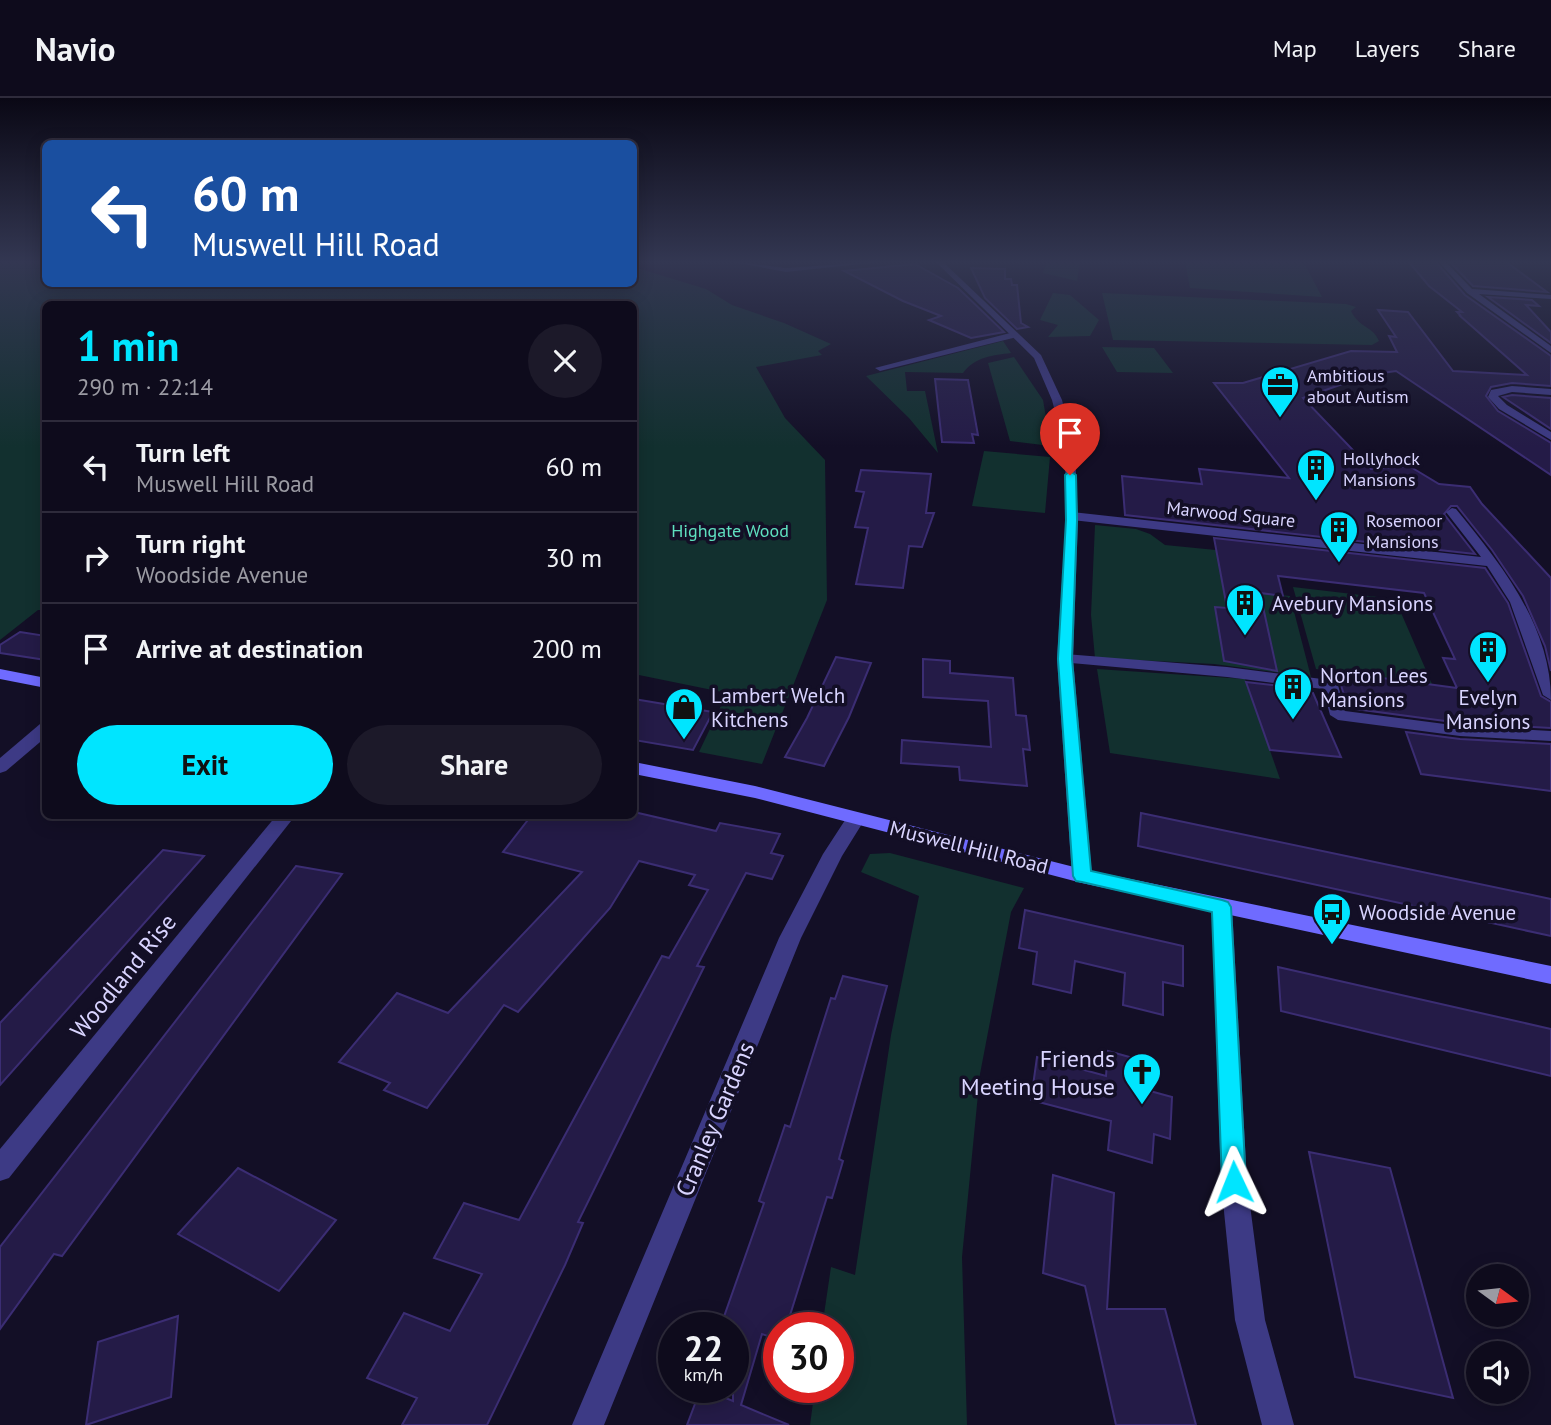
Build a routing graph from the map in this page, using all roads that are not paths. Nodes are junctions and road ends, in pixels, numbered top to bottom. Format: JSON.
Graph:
{"nodes":[{"id":1,"x":1001,"y":323,"type":"edge"},
{"id":2,"x":1516,"y":323,"type":"edge"},
{"id":3,"x":1014,"y":335,"type":"junction"},
{"id":4,"x":1537,"y":338,"type":"junction"},
{"id":5,"x":1551,"y":339,"type":"edge"},
{"id":6,"x":1551,"y":350,"type":"edge"},
{"id":7,"x":880,"y":368,"type":"dead end"},
{"id":8,"x":1551,"y":392,"type":"edge"},
{"id":9,"x":1551,"y":437,"type":"edge"},
{"id":10,"x":1452,"y":512,"type":"dead end"},
{"id":11,"x":1072,"y":516,"type":"junction"},
{"id":12,"x":1492,"y":562,"type":"junction"},
{"id":13,"x":1065,"y":659,"type":"junction"},
{"id":14,"x":0,"y":674,"type":"edge"},
{"id":15,"x":42,"y":682,"type":"edge"},
{"id":16,"x":1551,"y":695,"type":"edge"},
{"id":17,"x":42,"y":731,"type":"edge"},
{"id":18,"x":1551,"y":736,"type":"edge"},
{"id":19,"x":0,"y":767,"type":"edge"},
{"id":20,"x":637,"y":769,"type":"edge"},
{"id":21,"x":284,"y":819,"type":"edge"},
{"id":22,"x":856,"y":819,"type":"junction"},
{"id":23,"x":1082,"y":876,"type":"junction"},
{"id":24,"x":1222,"y":907,"type":"junction"},
{"id":25,"x":1551,"y":975,"type":"edge"},
{"id":26,"x":0,"y":1169,"type":"edge"},
{"id":27,"x":588,"y":1425,"type":"edge"},
{"id":28,"x":1278,"y":1425,"type":"edge"}],
"edges":[{"from":1,"to":3,"type":"street"},
{"from":2,"to":4,"type":"street"},
{"from":3,"to":7,"type":"street"},
{"from":3,"to":11,"type":"street"},
{"from":4,"to":5,"type":"street"},
{"from":4,"to":6,"type":"street"},
{"from":8,"to":9,"type":"street"},
{"from":10,"to":12,"type":"street"},
{"from":11,"to":12,"type":"street","name":"Marwood Square"},
{"from":11,"to":13,"type":"street"},
{"from":12,"to":16,"type":"street"},
{"from":13,"to":18,"type":"street"},
{"from":13,"to":23,"type":"street"},
{"from":14,"to":15,"type":"main road"},
{"from":17,"to":19,"type":"street"},
{"from":20,"to":22,"type":"main road","name":"Muswell Hill Road"},
{"from":21,"to":26,"type":"street","name":"Woodland Rise"},
{"from":22,"to":23,"type":"main road","name":"Muswell Hill Road"},
{"from":22,"to":27,"type":"street","name":"Cranley Gardens"},
{"from":23,"to":24,"type":"main road","name":"Muswell Hill Road"},
{"from":24,"to":25,"type":"main road","name":"Muswell Hill Road"},
{"from":24,"to":28,"type":"street"}]}
